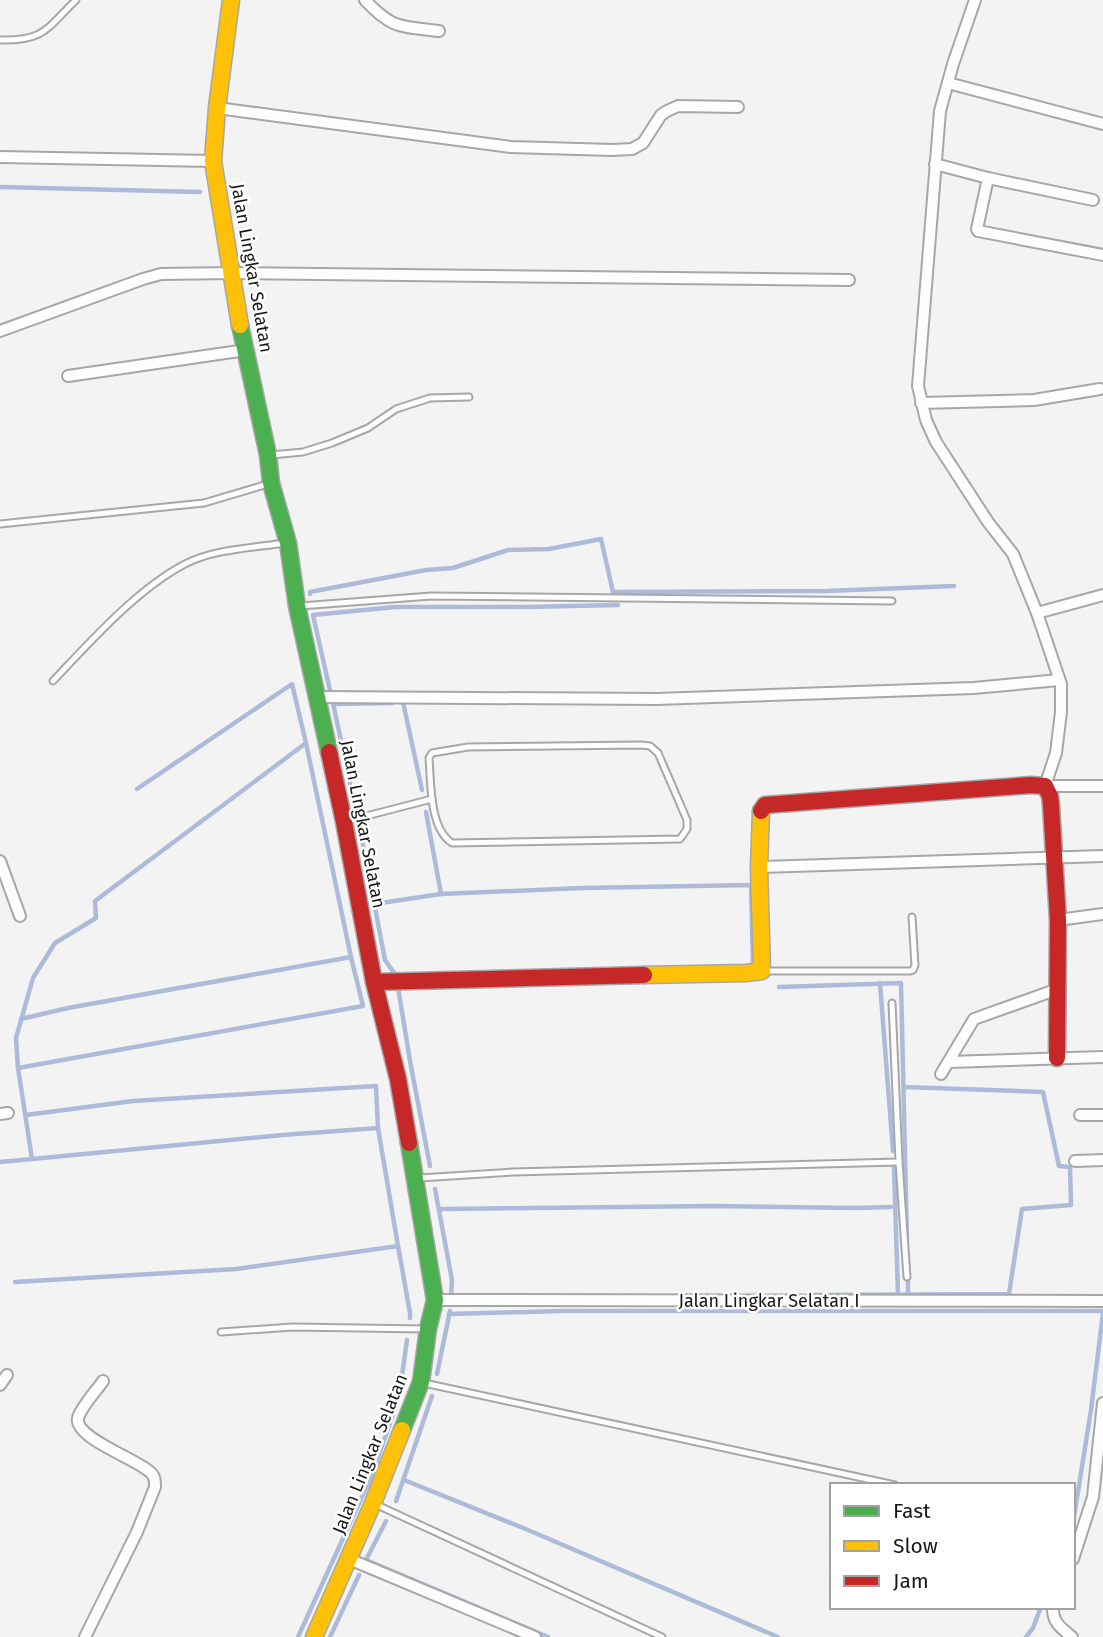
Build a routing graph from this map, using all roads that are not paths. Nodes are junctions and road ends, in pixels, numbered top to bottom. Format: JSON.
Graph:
{"nodes":[{"id":1,"x":76,"y":0,"type":"edge"},
{"id":2,"x":231,"y":0,"type":"edge"},
{"id":3,"x":365,"y":0,"type":"edge"},
{"id":4,"x":975,"y":0,"type":"edge"},
{"id":5,"x":439,"y":31,"type":"dead end"},
{"id":6,"x":0,"y":40,"type":"edge"},
{"id":7,"x":948,"y":83,"type":"junction"},
{"id":8,"x":738,"y":107,"type":"dead end"},
{"id":9,"x":217,"y":108,"type":"junction"},
{"id":10,"x":1103,"y":124,"type":"edge"},
{"id":11,"x":0,"y":157,"type":"edge"},
{"id":12,"x":213,"y":161,"type":"junction"},
{"id":13,"x":935,"y":164,"type":"junction"},
{"id":14,"x":988,"y":178,"type":"junction"},
{"id":15,"x":1093,"y":200,"type":"dead end"},
{"id":16,"x":1103,"y":255,"type":"edge"},
{"id":17,"x":231,"y":273,"type":"junction"},
{"id":18,"x":849,"y":280,"type":"dead end"},
{"id":19,"x":0,"y":331,"type":"edge"},
{"id":20,"x":246,"y":351,"type":"junction"},
{"id":21,"x":68,"y":376,"type":"dead end"},
{"id":22,"x":1100,"y":389,"type":"dead end"},
{"id":23,"x":469,"y":397,"type":"dead end"},
{"id":24,"x":921,"y":404,"type":"junction"},
{"id":25,"x":268,"y":455,"type":"junction"},
{"id":26,"x":271,"y":483,"type":"junction"},
{"id":27,"x":0,"y":524,"type":"edge"},
{"id":28,"x":288,"y":542,"type":"junction"},
{"id":29,"x":1103,"y":595,"type":"edge"},
{"id":30,"x":892,"y":601,"type":"dead end"},
{"id":31,"x":297,"y":606,"type":"junction"},
{"id":32,"x":1037,"y":613,"type":"junction"},
{"id":33,"x":1059,"y":680,"type":"junction"},
{"id":34,"x":53,"y":681,"type":"dead end"},
{"id":35,"x":318,"y":697,"type":"junction"},
{"id":36,"x":1045,"y":786,"type":"junction"},
{"id":37,"x":1103,"y":786,"type":"edge"},
{"id":38,"x":432,"y":799,"type":"junction"},
{"id":39,"x":344,"y":822,"type":"junction"},
{"id":40,"x":1103,"y":856,"type":"edge"},
{"id":41,"x":1054,"y":857,"type":"junction"},
{"id":42,"x":0,"y":861,"type":"edge"},
{"id":43,"x":759,"y":867,"type":"junction"},
{"id":44,"x":1103,"y":914,"type":"edge"},
{"id":45,"x":20,"y":916,"type":"dead end"},
{"id":46,"x":912,"y":916,"type":"dead end"},
{"id":47,"x":1058,"y":920,"type":"junction"},
{"id":48,"x":762,"y":971,"type":"junction"},
{"id":49,"x":374,"y":982,"type":"junction"},
{"id":50,"x":1058,"y":989,"type":"junction"},
{"id":51,"x":892,"y":1003,"type":"dead end"},
{"id":52,"x":1103,"y":1057,"type":"edge"},
{"id":53,"x":1057,"y":1058,"type":"junction"},
{"id":54,"x":949,"y":1062,"type":"junction"},
{"id":55,"x":942,"y":1074,"type":"dead end"},
{"id":56,"x":1080,"y":1115,"type":"dead end"},
{"id":57,"x":1103,"y":1115,"type":"edge"},
{"id":58,"x":1103,"y":1160,"type":"edge"},
{"id":59,"x":1075,"y":1161,"type":"dead end"},
{"id":60,"x":899,"y":1162,"type":"junction"},
{"id":61,"x":414,"y":1178,"type":"junction"},
{"id":62,"x":907,"y":1277,"type":"dead end"},
{"id":63,"x":435,"y":1300,"type":"junction"},
{"id":64,"x":1103,"y":1301,"type":"edge"},
{"id":65,"x":428,"y":1329,"type":"junction"},
{"id":66,"x":221,"y":1332,"type":"dead end"},
{"id":67,"x":7,"y":1375,"type":"dead end"},
{"id":68,"x":103,"y":1381,"type":"dead end"},
{"id":69,"x":421,"y":1382,"type":"junction"},
{"id":70,"x":0,"y":1385,"type":"edge"},
{"id":71,"x":1103,"y":1403,"type":"edge"},
{"id":72,"x":1101,"y":1444,"type":"edge"},
{"id":73,"x":886,"y":1483,"type":"edge"},
{"id":74,"x":1098,"y":1498,"type":"edge"},
{"id":75,"x":373,"y":1503,"type":"junction"},
{"id":76,"x":1075,"y":1554,"type":"edge"},
{"id":77,"x":349,"y":1559,"type":"junction"},
{"id":78,"x":1053,"y":1609,"type":"edge"},
{"id":79,"x":85,"y":1637,"type":"edge"},
{"id":80,"x":314,"y":1637,"type":"edge"},
{"id":81,"x":535,"y":1637,"type":"edge"},
{"id":82,"x":662,"y":1637,"type":"edge"},
{"id":83,"x":1072,"y":1637,"type":"edge"}],
"edges":[{"from":1,"to":6,"type":"lane"},
{"from":2,"to":9,"type":"main road","name":"Jalan Lingkar Selatan"},
{"from":3,"to":5,"type":"street"},
{"from":4,"to":7,"type":"street"},
{"from":7,"to":10,"type":"street"},
{"from":7,"to":13,"type":"street"},
{"from":8,"to":9,"type":"street"},
{"from":9,"to":12,"type":"main road","name":"Jalan Lingkar Selatan"},
{"from":11,"to":12,"type":"street"},
{"from":12,"to":17,"type":"main road","name":"Jalan Lingkar Selatan"},
{"from":13,"to":14,"type":"street"},
{"from":13,"to":24,"type":"street"},
{"from":14,"to":15,"type":"street"},
{"from":14,"to":16,"type":"street"},
{"from":17,"to":18,"type":"street"},
{"from":17,"to":19,"type":"street"},
{"from":17,"to":20,"type":"main road","name":"Jalan Lingkar Selatan"},
{"from":20,"to":21,"type":"street"},
{"from":20,"to":25,"type":"main road","name":"Jalan Lingkar Selatan"},
{"from":22,"to":24,"type":"street"},
{"from":23,"to":25,"type":"lane"},
{"from":24,"to":32,"type":"street"},
{"from":25,"to":26,"type":"main road","name":"Jalan Lingkar Selatan"},
{"from":26,"to":27,"type":"lane"},
{"from":26,"to":28,"type":"main road","name":"Jalan Lingkar Selatan"},
{"from":28,"to":31,"type":"main road","name":"Jalan Lingkar Selatan"},
{"from":28,"to":34,"type":"lane"},
{"from":29,"to":32,"type":"street"},
{"from":30,"to":31,"type":"lane"},
{"from":31,"to":35,"type":"main road","name":"Jalan Lingkar Selatan"},
{"from":32,"to":33,"type":"street"},
{"from":33,"to":35,"type":"street"},
{"from":33,"to":36,"type":"street"},
{"from":35,"to":39,"type":"main road","name":"Jalan Lingkar Selatan"},
{"from":36,"to":37,"type":"street"},
{"from":36,"to":41,"type":"main road"},
{"from":36,"to":43,"type":"main road"},
{"from":38,"to":38,"type":"lane"},
{"from":38,"to":39,"type":"lane"},
{"from":39,"to":49,"type":"main road","name":"Jalan Lingkar Selatan"},
{"from":40,"to":41,"type":"street"},
{"from":41,"to":43,"type":"street"},
{"from":41,"to":47,"type":"main road"},
{"from":42,"to":45,"type":"street"},
{"from":43,"to":48,"type":"main road"},
{"from":44,"to":47,"type":"street"},
{"from":46,"to":48,"type":"lane"},
{"from":47,"to":50,"type":"main road"},
{"from":48,"to":49,"type":"main road"},
{"from":49,"to":61,"type":"main road","name":"Jalan Lingkar Selatan"},
{"from":50,"to":53,"type":"main road"},
{"from":50,"to":54,"type":"street"},
{"from":51,"to":60,"type":"lane"},
{"from":52,"to":53,"type":"street"},
{"from":53,"to":54,"type":"street"},
{"from":54,"to":55,"type":"street"},
{"from":56,"to":57,"type":"street"},
{"from":58,"to":59,"type":"street"},
{"from":60,"to":61,"type":"lane"},
{"from":60,"to":62,"type":"lane"},
{"from":61,"to":63,"type":"main road","name":"Jalan Lingkar Selatan"},
{"from":63,"to":64,"type":"street","name":"Jalan Lingkar Selatan I"},
{"from":63,"to":65,"type":"main road","name":"Jalan Lingkar Selatan"},
{"from":65,"to":66,"type":"lane"},
{"from":65,"to":69,"type":"main road","name":"Jalan Lingkar Selatan"},
{"from":67,"to":70,"type":"street"},
{"from":68,"to":79,"type":"street"},
{"from":69,"to":73,"type":"lane"},
{"from":69,"to":75,"type":"main road","name":"Jalan Lingkar Selatan"},
{"from":71,"to":72,"type":"street"},
{"from":72,"to":74,"type":"street"},
{"from":74,"to":76,"type":"street"},
{"from":75,"to":77,"type":"main road","name":"Jalan Lingkar Selatan"},
{"from":75,"to":82,"type":"lane"},
{"from":77,"to":80,"type":"main road","name":"Jalan Lingkar Selatan"},
{"from":77,"to":81,"type":"street"},
{"from":78,"to":83,"type":"street"}]}
